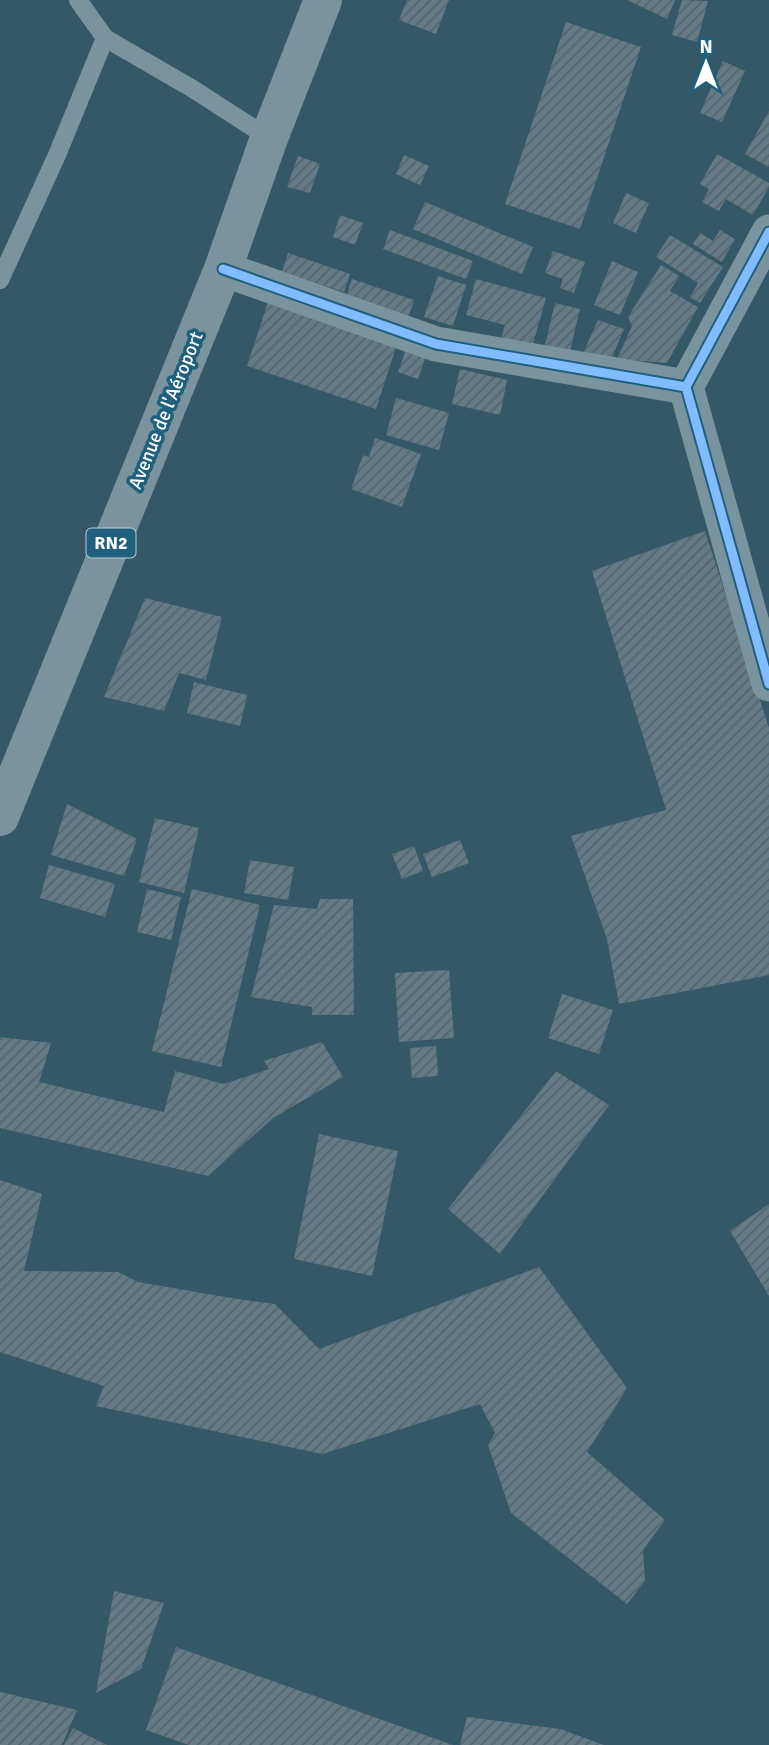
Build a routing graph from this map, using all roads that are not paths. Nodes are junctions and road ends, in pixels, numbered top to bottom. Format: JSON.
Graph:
{"nodes":[{"id":1,"x":78,"y":0,"type":"edge"},
{"id":2,"x":323,"y":0,"type":"edge"},
{"id":3,"x":105,"y":38,"type":"junction"},
{"id":4,"x":269,"y":138,"type":"junction"},
{"id":5,"x":769,"y":232,"type":"edge"},
{"id":6,"x":223,"y":269,"type":"junction"},
{"id":7,"x":0,"y":280,"type":"edge"},
{"id":8,"x":686,"y":387,"type":"junction"},
{"id":9,"x":769,"y":684,"type":"edge"},
{"id":10,"x":0,"y":817,"type":"edge"}],
"edges":[{"from":1,"to":3,"type":"lane"},
{"from":2,"to":4,"type":"highway","name":"Avenue de l'Aéroport","number":"RN2"},
{"from":3,"to":4,"type":"lane"},
{"from":3,"to":7,"type":"lane"},
{"from":4,"to":6,"type":"highway","name":"Avenue de l'Aéroport","number":"RN2"},
{"from":5,"to":8,"type":"street"},
{"from":6,"to":8,"type":"street"},
{"from":6,"to":10,"type":"highway","name":"Avenue de l'Aéroport","number":"RN2"},
{"from":8,"to":9,"type":"street"}]}
